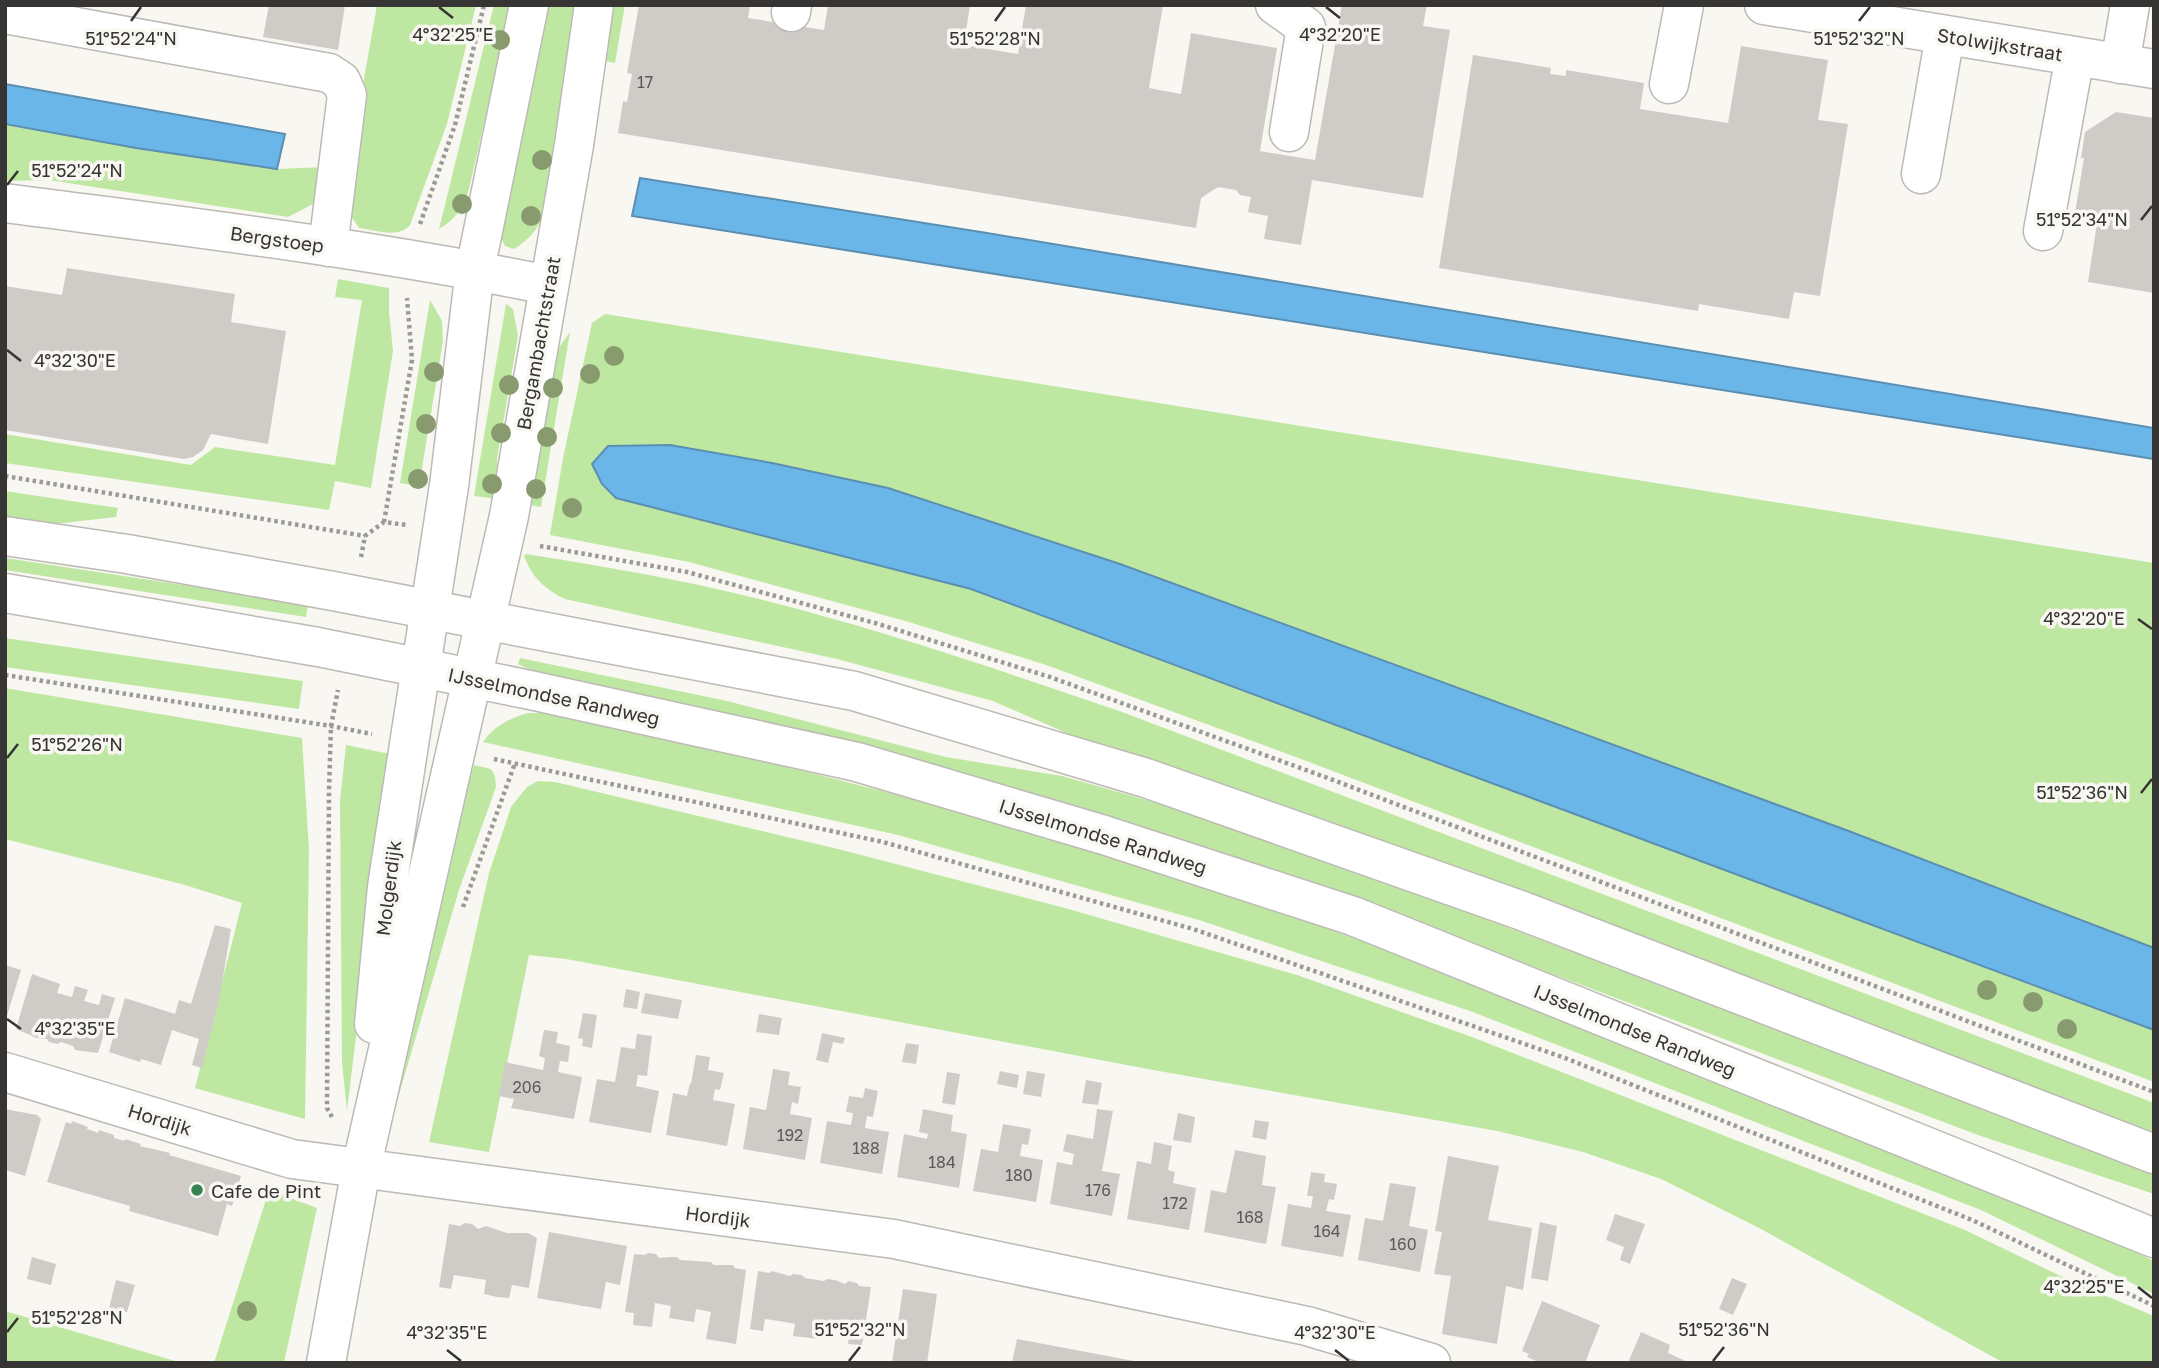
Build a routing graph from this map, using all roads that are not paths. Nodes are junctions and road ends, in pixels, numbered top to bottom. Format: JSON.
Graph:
{"nodes":[{"id":1,"x":529,"y":5,"type":"edge"},
{"id":2,"x":594,"y":5,"type":"edge"},
{"id":3,"x":1275,"y":5,"type":"edge"},
{"id":4,"x":1685,"y":5,"type":"edge"},
{"id":5,"x":1764,"y":5,"type":"edge"},
{"id":6,"x":2130,"y":5,"type":"edge"},
{"id":7,"x":5,"y":14,"type":"edge"},
{"id":8,"x":1928,"y":24,"type":"edge"},
{"id":9,"x":2076,"y":56,"type":"junction"},
{"id":10,"x":2137,"y":66,"type":"edge"},
{"id":11,"x":1669,"y":84,"type":"dead end"},
{"id":12,"x":1289,"y":132,"type":"dead end"},
{"id":13,"x":1921,"y":174,"type":"dead end"},
{"id":14,"x":5,"y":203,"type":"edge"},
{"id":15,"x":2043,"y":231,"type":"dead end"},
{"id":16,"x":328,"y":247,"type":"junction"},
{"id":17,"x":475,"y":270,"type":"junction"},
{"id":18,"x":547,"y":285,"type":"junction"},
{"id":19,"x":5,"y":536,"type":"edge"},
{"id":20,"x":5,"y":593,"type":"edge"},
{"id":21,"x":430,"y":610,"type":"junction"},
{"id":22,"x":485,"y":620,"type":"junction"},
{"id":23,"x":421,"y":668,"type":"junction"},
{"id":24,"x":472,"y":678,"type":"junction"},
{"id":25,"x":5,"y":1072,"type":"edge"},
{"id":26,"x":2154,"y":1154,"type":"edge"},
{"id":27,"x":360,"y":1169,"type":"junction"},
{"id":28,"x":2154,"y":1238,"type":"edge"},
{"id":29,"x":326,"y":1363,"type":"edge"},
{"id":30,"x":1431,"y":1363,"type":"edge"}],
"edges":[{"from":1,"to":17,"type":"street"},
{"from":2,"to":18,"type":"street","name":"Bergambachtstraat"},
{"from":3,"to":12,"type":"street"},
{"from":4,"to":11,"type":"street"},
{"from":5,"to":8,"type":"street","name":"Stolwijkstraat"},
{"from":6,"to":10,"type":"street"},
{"from":7,"to":16,"type":"street"},
{"from":8,"to":9,"type":"street","name":"Stolwijkstraat"},
{"from":8,"to":13,"type":"street"},
{"from":9,"to":10,"type":"street","name":"Stolwijkstraat"},
{"from":9,"to":15,"type":"street"},
{"from":14,"to":16,"type":"street","name":"Bergstoep"},
{"from":16,"to":17,"type":"street","name":"Bergstoep"},
{"from":17,"to":18,"type":"street","name":"Bergstoep"},
{"from":17,"to":21,"type":"street"},
{"from":18,"to":22,"type":"street","name":"Bergambachtstraat"},
{"from":19,"to":21,"type":"street"},
{"from":20,"to":23,"type":"street","name":"IJsselmondse Randweg"},
{"from":21,"to":22,"type":"street"},
{"from":21,"to":23,"type":"street","name":"Molgerdijk"},
{"from":22,"to":24,"type":"street","name":"Bergambachtstraat"},
{"from":22,"to":26,"type":"street"},
{"from":23,"to":24,"type":"street","name":"IJsselmondse Randweg"},
{"from":23,"to":27,"type":"street","name":"Molgerdijk"},
{"from":24,"to":27,"type":"street","name":"Molgerdijk"},
{"from":24,"to":28,"type":"street","name":"IJsselmondse Randweg"},
{"from":25,"to":27,"type":"street","name":"Hordijk"},
{"from":27,"to":29,"type":"street","name":"Molgerdijk"},
{"from":27,"to":30,"type":"street","name":"Hordijk"}]}
